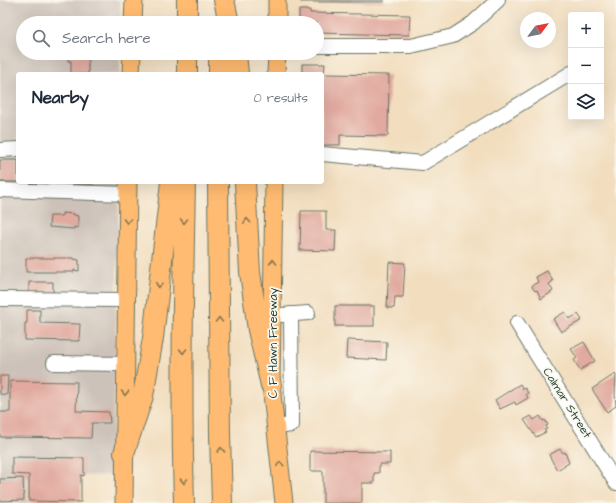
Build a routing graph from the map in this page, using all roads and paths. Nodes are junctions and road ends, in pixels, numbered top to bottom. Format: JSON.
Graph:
{"nodes":[{"id":1,"x":134,"y":0,"type":"edge"},
{"id":2,"x":187,"y":0,"type":"edge"},
{"id":3,"x":220,"y":0,"type":"edge"},
{"id":4,"x":224,"y":0,"type":"edge"},
{"id":5,"x":277,"y":0,"type":"edge"},
{"id":6,"x":498,"y":0,"type":"edge"},
{"id":7,"x":133,"y":16,"type":"edge"},
{"id":8,"x":187,"y":16,"type":"edge"},
{"id":9,"x":220,"y":16,"type":"edge"},
{"id":10,"x":227,"y":16,"type":"edge"},
{"id":11,"x":277,"y":16,"type":"edge"},
{"id":12,"x":324,"y":46,"type":"edge"},
{"id":13,"x":132,"y":60,"type":"edge"},
{"id":14,"x":187,"y":60,"type":"edge"},
{"id":15,"x":219,"y":60,"type":"edge"},
{"id":16,"x":237,"y":60,"type":"edge"},
{"id":17,"x":277,"y":60,"type":"edge"},
{"id":18,"x":131,"y":72,"type":"edge"},
{"id":19,"x":186,"y":72,"type":"edge"},
{"id":20,"x":219,"y":72,"type":"edge"},
{"id":21,"x":238,"y":72,"type":"edge"},
{"id":22,"x":276,"y":72,"type":"edge"},
{"id":23,"x":568,"y":75,"type":"edge"},
{"id":24,"x":16,"y":149,"type":"edge"},
{"id":25,"x":0,"y":150,"type":"edge"},
{"id":26,"x":324,"y":154,"type":"edge"},
{"id":27,"x":171,"y":184,"type":"edge"},
{"id":28,"x":185,"y":184,"type":"edge"},
{"id":29,"x":218,"y":184,"type":"edge"},
{"id":30,"x":244,"y":184,"type":"edge"},
{"id":31,"x":274,"y":184,"type":"edge"},
{"id":32,"x":128,"y":188,"type":"edge"},
{"id":33,"x":0,"y":190,"type":"edge"},
{"id":34,"x":0,"y":299,"type":"edge"},
{"id":35,"x":126,"y":300,"type":"junction"},
{"id":36,"x":308,"y":313,"type":"dead end"},
{"id":37,"x":291,"y":314,"type":"junction"},
{"id":38,"x":272,"y":315,"type":"junction"},
{"id":39,"x":517,"y":323,"type":"dead end"},
{"id":40,"x":54,"y":363,"type":"dead end"},
{"id":41,"x":125,"y":364,"type":"junction"},
{"id":42,"x":271,"y":385,"type":"junction"},
{"id":43,"x":276,"y":427,"type":"junction"},
{"id":44,"x":124,"y":453,"type":"junction"},
{"id":45,"x":616,"y":483,"type":"edge"},
{"id":46,"x":124,"y":503,"type":"edge"},
{"id":47,"x":184,"y":503,"type":"edge"},
{"id":48,"x":222,"y":503,"type":"edge"},
{"id":49,"x":284,"y":503,"type":"edge"}],
"edges":[{"from":1,"to":7,"type":"main road"},
{"from":2,"to":8,"type":"highway"},
{"from":3,"to":9,"type":"highway"},
{"from":4,"to":10,"type":"highway"},
{"from":5,"to":11,"type":"main road"},
{"from":6,"to":12,"type":"street"},
{"from":13,"to":18,"type":"main road"},
{"from":14,"to":19,"type":"highway"},
{"from":15,"to":20,"type":"highway"},
{"from":16,"to":21,"type":"highway"},
{"from":17,"to":22,"type":"main road"},
{"from":23,"to":26,"type":"street"},
{"from":24,"to":25,"type":"street"},
{"from":27,"to":44,"type":"highway","one_way":true},
{"from":28,"to":47,"type":"highway","one_way":true},
{"from":48,"to":29,"type":"highway","one_way":true},
{"from":42,"to":30,"type":"highway","one_way":true},
{"from":38,"to":31,"type":"main road","name":"C F Hawn Freeway","one_way":true},
{"from":32,"to":33,"type":"street"},
{"from":32,"to":35,"type":"main road","one_way":true},
{"from":34,"to":35,"type":"street"},
{"from":35,"to":41,"type":"main road"},
{"from":36,"to":37,"type":"street"},
{"from":37,"to":38,"type":"street"},
{"from":37,"to":43,"type":"street"},
{"from":38,"to":42,"type":"main road","name":"C F Hawn Freeway"},
{"from":39,"to":45,"type":"street","name":"Calmar Street"},
{"from":40,"to":41,"type":"street"},
{"from":41,"to":44,"type":"main road","one_way":true},
{"from":42,"to":43,"type":"main road","name":"C F Hawn Freeway"},
{"from":49,"to":43,"type":"main road","name":"C F Hawn Freeway","one_way":true},
{"from":44,"to":46,"type":"main road"}]}
